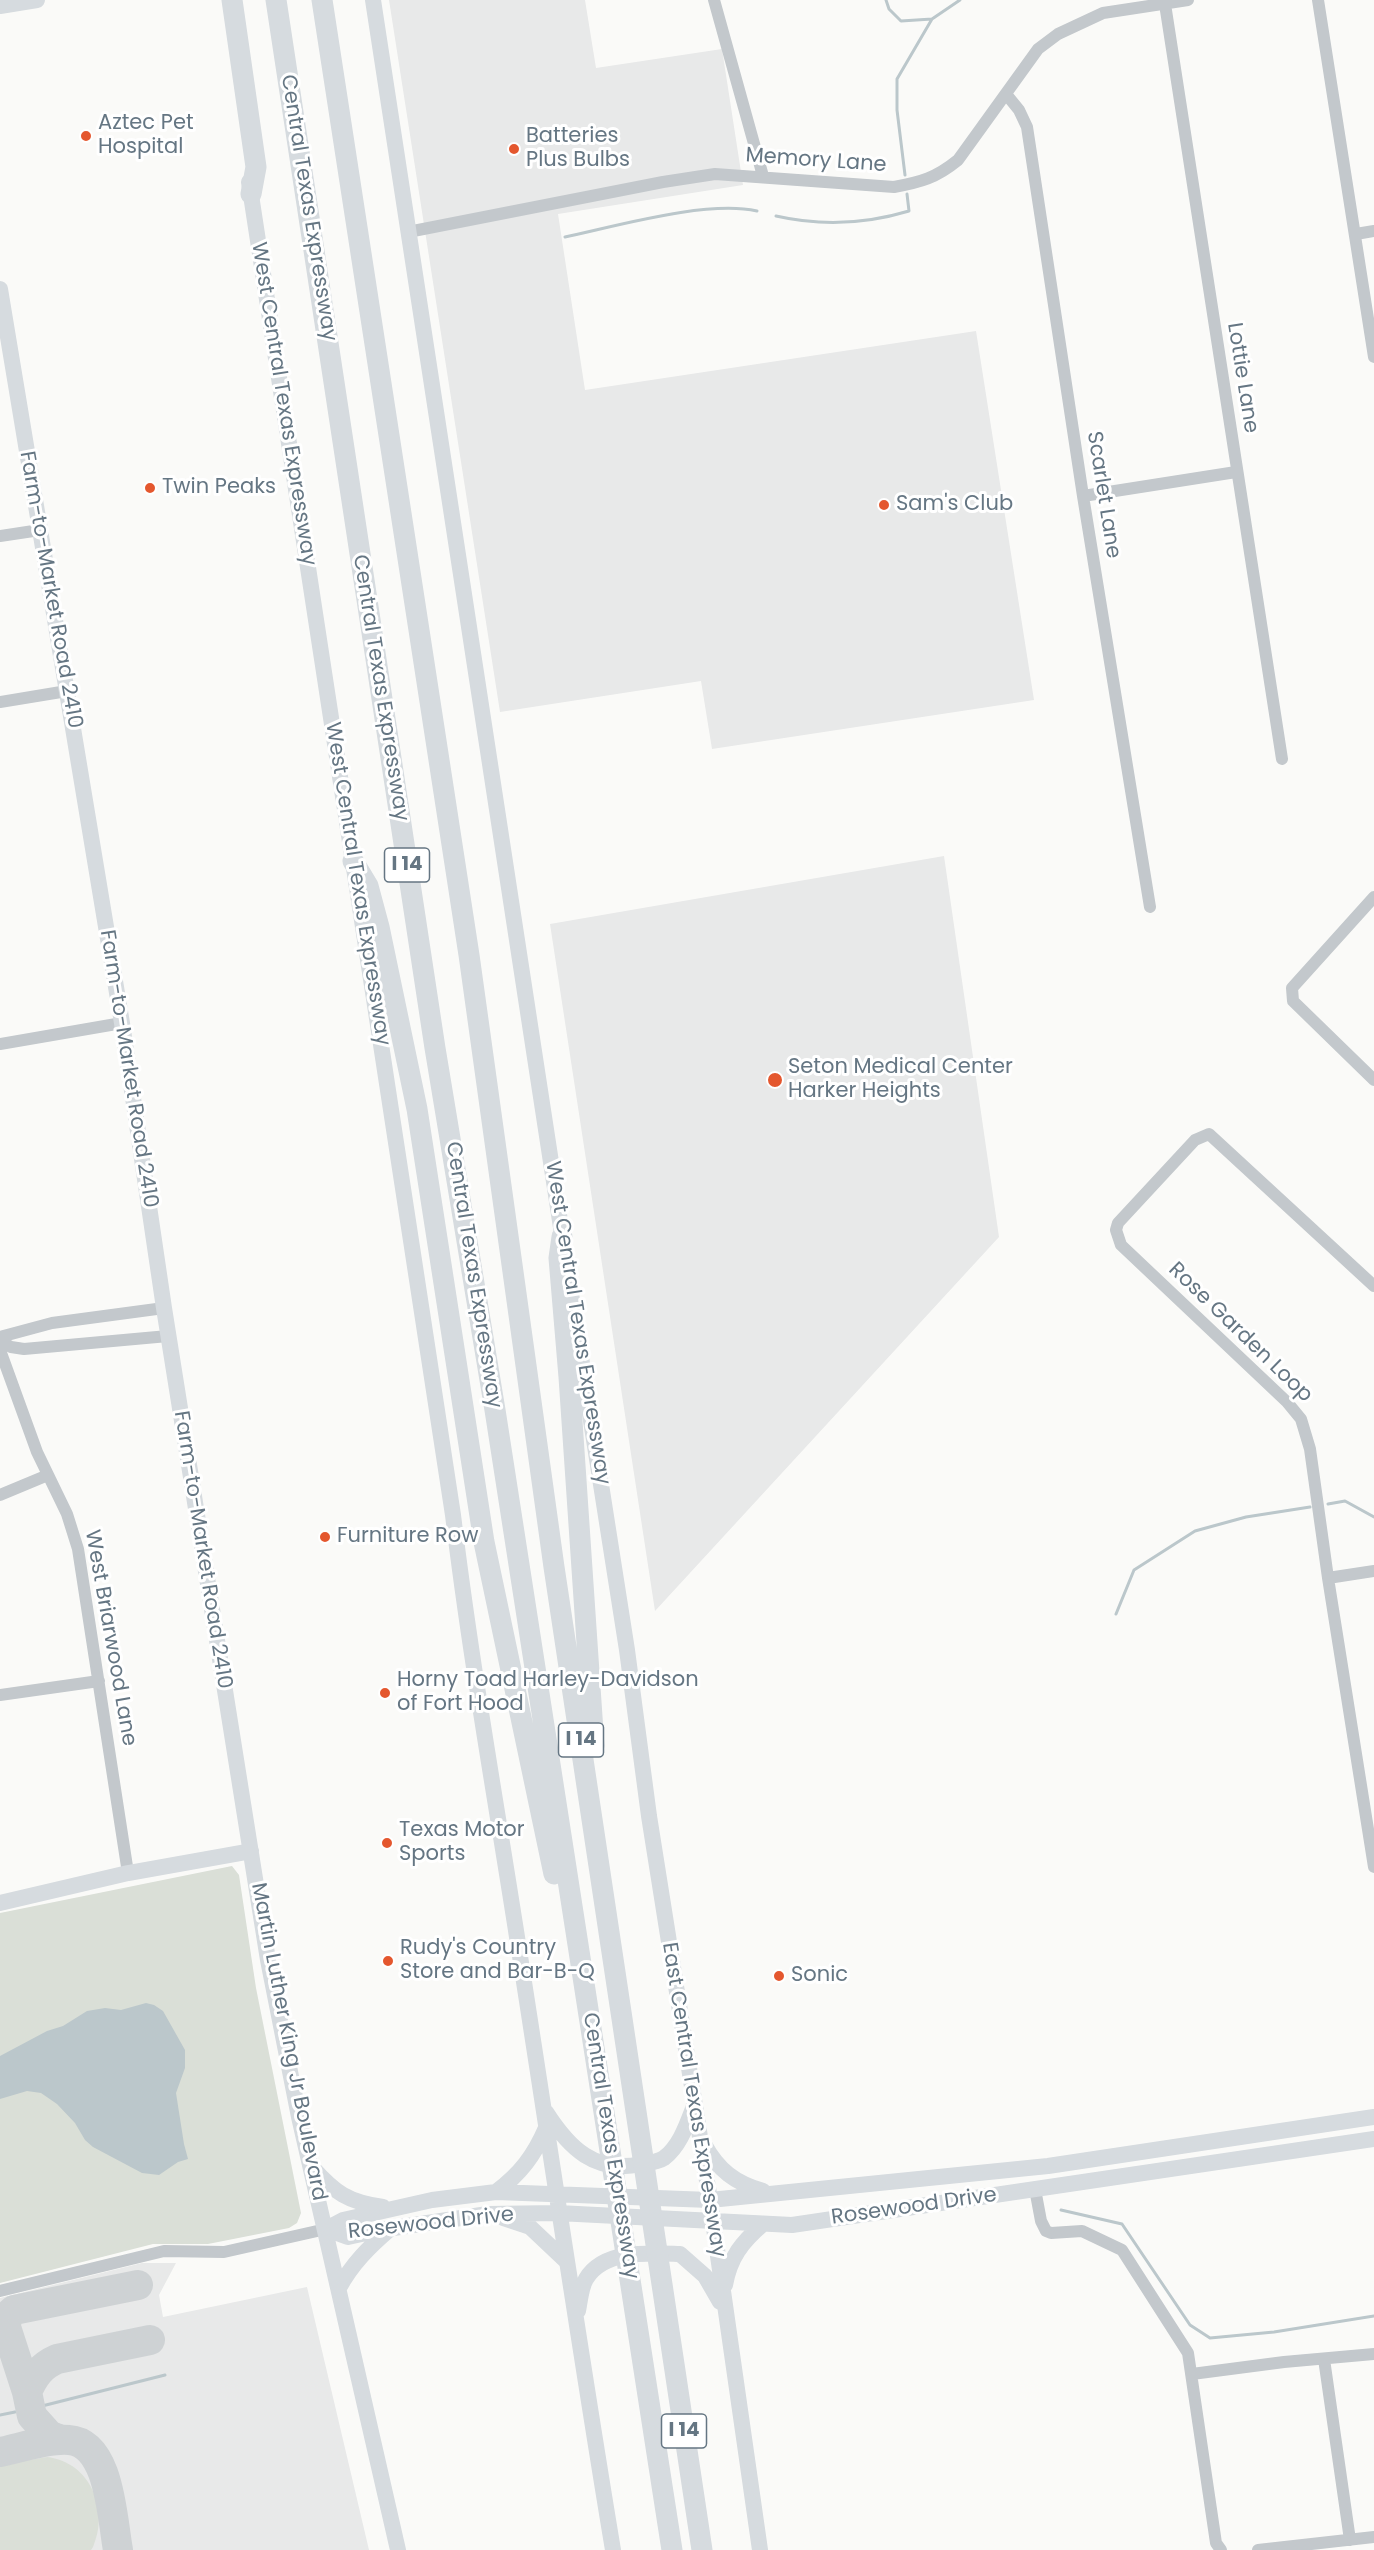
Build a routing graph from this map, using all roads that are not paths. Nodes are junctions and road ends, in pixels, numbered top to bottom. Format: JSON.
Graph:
{"nodes":[{"id":1,"x":37,"y":0,"type":"edge"},
{"id":2,"x":221,"y":0,"type":"edge"},
{"id":3,"x":232,"y":0,"type":"edge"},
{"id":4,"x":276,"y":0,"type":"edge"},
{"id":5,"x":322,"y":0,"type":"edge"},
{"id":6,"x":373,"y":0,"type":"edge"},
{"id":7,"x":714,"y":0,"type":"edge"},
{"id":8,"x":1188,"y":0,"type":"edge"},
{"id":9,"x":1318,"y":0,"type":"edge"},
{"id":10,"x":1165,"y":4,"type":"junction"},
{"id":11,"x":0,"y":6,"type":"edge"},
{"id":12,"x":1006,"y":94,"type":"junction"},
{"id":13,"x":763,"y":176,"type":"junction"},
{"id":14,"x":251,"y":194,"type":"junction"},
{"id":15,"x":1374,"y":231,"type":"edge"},
{"id":16,"x":408,"y":232,"type":"junction"},
{"id":17,"x":1356,"y":234,"type":"junction"},
{"id":18,"x":0,"y":292,"type":"edge"},
{"id":19,"x":1374,"y":357,"type":"edge"},
{"id":20,"x":1236,"y":472,"type":"junction"},
{"id":21,"x":1083,"y":496,"type":"junction"},
{"id":22,"x":40,"y":530,"type":"junction"},
{"id":23,"x":0,"y":536,"type":"edge"},
{"id":24,"x":67,"y":691,"type":"junction"},
{"id":25,"x":0,"y":702,"type":"edge"},
{"id":26,"x":1282,"y":759,"type":"dead end"},
{"id":27,"x":353,"y":861,"type":"junction"},
{"id":28,"x":1374,"y":897,"type":"edge"},
{"id":29,"x":1150,"y":908,"type":"dead end"},
{"id":30,"x":122,"y":1023,"type":"junction"},
{"id":31,"x":0,"y":1044,"type":"edge"},
{"id":32,"x":1374,"y":1080,"type":"edge"},
{"id":33,"x":562,"y":1237,"type":"junction"},
{"id":34,"x":1374,"y":1286,"type":"edge"},
{"id":35,"x":164,"y":1308,"type":"junction"},
{"id":36,"x":168,"y":1336,"type":"junction"},
{"id":37,"x":0,"y":1339,"type":"edge"},
{"id":38,"x":0,"y":1350,"type":"edge"},
{"id":39,"x":48,"y":1475,"type":"junction"},
{"id":40,"x":0,"y":1494,"type":"edge"},
{"id":41,"x":1374,"y":1571,"type":"edge"},
{"id":42,"x":1328,"y":1578,"type":"junction"},
{"id":43,"x":627,"y":1650,"type":"joint"},
{"id":44,"x":99,"y":1681,"type":"junction"},
{"id":45,"x":0,"y":1695,"type":"edge"},
{"id":46,"x":589,"y":1794,"type":"junction"},
{"id":47,"x":250,"y":1851,"type":"junction"},
{"id":48,"x":1374,"y":1867,"type":"edge"},
{"id":49,"x":128,"y":1873,"type":"junction"},
{"id":50,"x":0,"y":1903,"type":"edge"},
{"id":51,"x":576,"y":1932,"type":"junction"},
{"id":52,"x":694,"y":2104,"type":"junction"},
{"id":53,"x":544,"y":2109,"type":"junction"},
{"id":54,"x":1374,"y":2117,"type":"edge"},
{"id":55,"x":546,"y":2128,"type":"junction"},
{"id":56,"x":699,"y":2135,"type":"junction"},
{"id":57,"x":1374,"y":2139,"type":"edge"},
{"id":58,"x":310,"y":2165,"type":"junction"},
{"id":59,"x":1035,"y":2189,"type":"junction"},
{"id":60,"x":496,"y":2192,"type":"junction"},
{"id":61,"x":556,"y":2194,"type":"junction"},
{"id":62,"x":773,"y":2194,"type":"junction"},
{"id":63,"x":710,"y":2200,"type":"junction"},
{"id":64,"x":393,"y":2209,"type":"junction"},
{"id":65,"x":558,"y":2213,"type":"junction"},
{"id":66,"x":488,"y":2214,"type":"junction"},
{"id":67,"x":713,"y":2222,"type":"junction"},
{"id":68,"x":763,"y":2224,"type":"junction"},
{"id":69,"x":326,"y":2229,"type":"junction"},
{"id":70,"x":390,"y":2229,"type":"junction"},
{"id":71,"x":566,"y":2261,"type":"junction"},
{"id":72,"x":339,"y":2288,"type":"junction"},
{"id":73,"x":0,"y":2291,"type":"edge"},
{"id":74,"x":724,"y":2302,"type":"junction"},
{"id":75,"x":576,"y":2322,"type":"junction"},
{"id":76,"x":1374,"y":2354,"type":"edge"},
{"id":77,"x":1324,"y":2359,"type":"junction"},
{"id":78,"x":1192,"y":2374,"type":"junction"},
{"id":79,"x":1374,"y":2537,"type":"edge"},
{"id":80,"x":1350,"y":2540,"type":"junction"},
{"id":81,"x":398,"y":2550,"type":"edge"},
{"id":82,"x":613,"y":2550,"type":"edge"},
{"id":83,"x":672,"y":2550,"type":"edge"},
{"id":84,"x":702,"y":2550,"type":"edge"},
{"id":85,"x":760,"y":2550,"type":"edge"},
{"id":86,"x":1221,"y":2550,"type":"edge"},
{"id":87,"x":1258,"y":2550,"type":"edge"}],
"edges":[{"from":1,"to":11,"type":"main road"},
{"from":2,"to":14,"type":"main road","name":"West Central Texas Expressway"},
{"from":3,"to":14,"type":"highway"},
{"from":4,"to":51,"type":"highway","name":"Central Texas Expressway","number":"I 14"},
{"from":5,"to":46,"type":"highway","name":"Central Texas Expressway","number":"I 14"},
{"from":6,"to":16,"type":"main road","name":"West Central Texas Expressway"},
{"from":7,"to":13,"type":"street"},
{"from":8,"to":10,"type":"street","name":"Memory Lane"},
{"from":9,"to":17,"type":"street"},
{"from":10,"to":12,"type":"street","name":"Memory Lane"},
{"from":10,"to":20,"type":"street","name":"Lottie Lane"},
{"from":12,"to":13,"type":"street","name":"Memory Lane"},
{"from":12,"to":21,"type":"street","name":"Scarlet Lane"},
{"from":13,"to":16,"type":"street","name":"Memory Lane"},
{"from":14,"to":27,"type":"main road","name":"West Central Texas Expressway"},
{"from":15,"to":17,"type":"street"},
{"from":16,"to":33,"type":"main road","name":"West Central Texas Expressway"},
{"from":17,"to":19,"type":"street"},
{"from":18,"to":22,"type":"main road","name":"Farm-to-Market Road 2410"},
{"from":20,"to":21,"type":"street"},
{"from":20,"to":26,"type":"street","name":"Lottie Lane"},
{"from":21,"to":29,"type":"street","name":"Scarlet Lane"},
{"from":22,"to":23,"type":"street"},
{"from":22,"to":24,"type":"main road","name":"Farm-to-Market Road 2410"},
{"from":24,"to":25,"type":"street"},
{"from":24,"to":30,"type":"main road","name":"Farm-to-Market Road 2410"},
{"from":27,"to":51,"type":"highway"},
{"from":27,"to":53,"type":"main road","name":"West Central Texas Expressway"},
{"from":28,"to":32,"type":"street"},
{"from":30,"to":31,"type":"street"},
{"from":30,"to":35,"type":"main road","name":"Farm-to-Market Road 2410"},
{"from":33,"to":43,"type":"main road","name":"West Central Texas Expressway"},
{"from":33,"to":46,"type":"highway"},
{"from":34,"to":42,"type":"street","name":"Rose Garden Loop"},
{"from":35,"to":36,"type":"main road","name":"Farm-to-Market Road 2410"},
{"from":35,"to":37,"type":"street"},
{"from":36,"to":37,"type":"street"},
{"from":36,"to":47,"type":"main road","name":"Farm-to-Market Road 2410"},
{"from":38,"to":39,"type":"street","name":"West Briarwood Lane"},
{"from":39,"to":40,"type":"street"},
{"from":39,"to":44,"type":"street","name":"West Briarwood Lane"},
{"from":41,"to":42,"type":"street"},
{"from":42,"to":48,"type":"street","name":"Rose Garden Loop"},
{"from":43,"to":52,"type":"main road","name":"East Central Texas Expressway"},
{"from":44,"to":45,"type":"street"},
{"from":44,"to":49,"type":"street","name":"West Briarwood Lane"},
{"from":46,"to":84,"type":"highway","name":"Central Texas Expressway","number":"I 14"},
{"from":47,"to":49,"type":"main road"},
{"from":47,"to":58,"type":"main road","name":"Martin Luther King Jr Boulevard"},
{"from":49,"to":50,"type":"main road"},
{"from":51,"to":83,"type":"highway","name":"Central Texas Expressway","number":"I 14"},
{"from":52,"to":53,"type":"main road"},
{"from":52,"to":56,"type":"main road","name":"East Central Texas Expressway"},
{"from":53,"to":55,"type":"main road"},
{"from":54,"to":62,"type":"main road","name":"Rosewood Drive"},
{"from":55,"to":60,"type":"main road"},
{"from":55,"to":61,"type":"main road"},
{"from":56,"to":62,"type":"main road"},
{"from":56,"to":63,"type":"main road","name":"East Central Texas Expressway"},
{"from":57,"to":59,"type":"main road","name":"Rosewood Drive"},
{"from":58,"to":64,"type":"main road"},
{"from":58,"to":69,"type":"main road","name":"Martin Luther King Jr Boulevard"},
{"from":59,"to":68,"type":"main road","name":"Rosewood Drive"},
{"from":59,"to":78,"type":"street"},
{"from":60,"to":61,"type":"main road","name":"Rosewood Drive"},
{"from":60,"to":64,"type":"main road","name":"Rosewood Drive"},
{"from":61,"to":63,"type":"main road","name":"Rosewood Drive"},
{"from":61,"to":65,"type":"main road"},
{"from":62,"to":63,"type":"main road","name":"Rosewood Drive"},
{"from":63,"to":67,"type":"main road","name":"East Central Texas Expressway"},
{"from":64,"to":69,"type":"main road","name":"Rosewood Drive"},
{"from":65,"to":66,"type":"main road","name":"Rosewood Drive"},
{"from":65,"to":67,"type":"main road","name":"Rosewood Drive"},
{"from":65,"to":71,"type":"main road"},
{"from":66,"to":70,"type":"main road","name":"Rosewood Drive"},
{"from":66,"to":71,"type":"main road"},
{"from":67,"to":68,"type":"main road","name":"Rosewood Drive"},
{"from":67,"to":74,"type":"main road","name":"East Central Texas Expressway"},
{"from":68,"to":74,"type":"main road"},
{"from":69,"to":70,"type":"main road","name":"Rosewood Drive"},
{"from":69,"to":72,"type":"main road","name":"Martin Luther King Jr Boulevard"},
{"from":69,"to":73,"type":"street"},
{"from":70,"to":72,"type":"main road"},
{"from":71,"to":75,"type":"main road"},
{"from":72,"to":81,"type":"main road","name":"Martin Luther King Jr Boulevard"},
{"from":74,"to":75,"type":"main road"},
{"from":74,"to":85,"type":"main road","name":"East Central Texas Expressway"},
{"from":75,"to":82,"type":"main road"},
{"from":76,"to":77,"type":"street"},
{"from":77,"to":78,"type":"street"},
{"from":77,"to":80,"type":"street"},
{"from":78,"to":86,"type":"street"},
{"from":79,"to":80,"type":"street"},
{"from":80,"to":87,"type":"street"}]}
